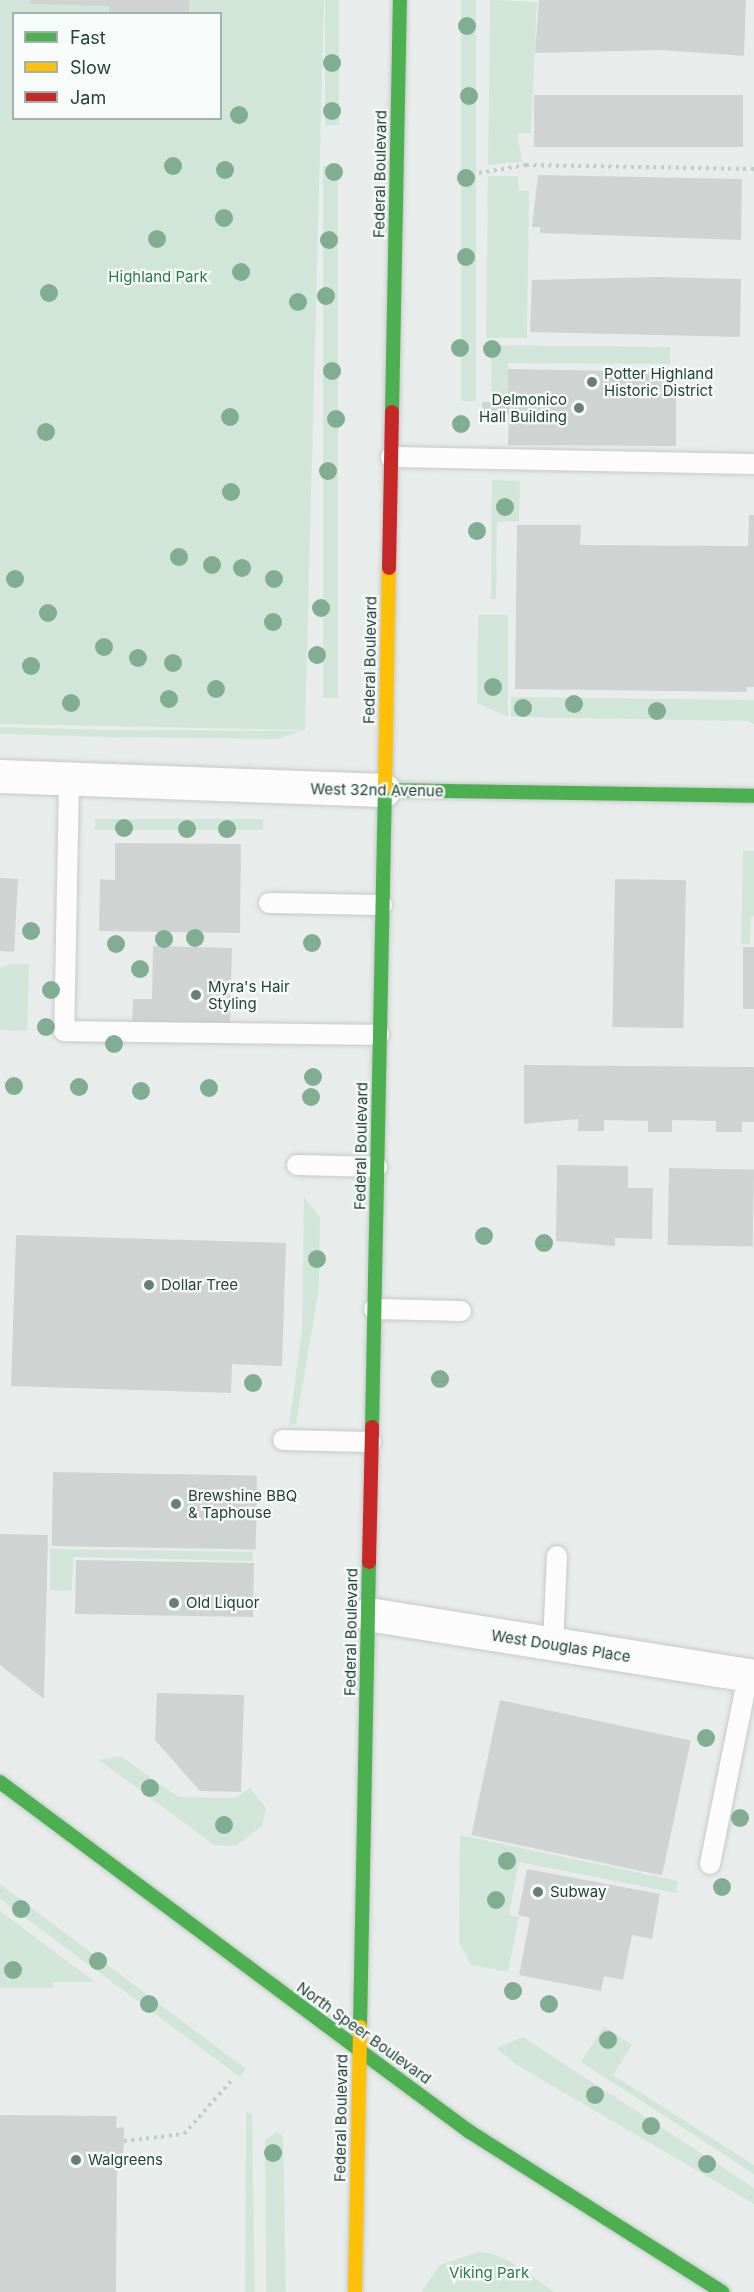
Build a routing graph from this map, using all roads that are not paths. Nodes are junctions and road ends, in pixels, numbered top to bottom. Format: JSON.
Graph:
{"nodes":[{"id":1,"x":400,"y":0,"type":"edge"},
{"id":2,"x":391,"y":457,"type":"junction"},
{"id":3,"x":754,"y":464,"type":"edge"},
{"id":4,"x":0,"y":776,"type":"edge"},
{"id":5,"x":69,"y":781,"type":"junction"},
{"id":6,"x":384,"y":790,"type":"junction"},
{"id":7,"x":754,"y":796,"type":"edge"},
{"id":8,"x":269,"y":903,"type":"dead end"},
{"id":9,"x":382,"y":905,"type":"junction"},
{"id":10,"x":379,"y":1035,"type":"junction"},
{"id":11,"x":297,"y":1165,"type":"dead end"},
{"id":12,"x":376,"y":1167,"type":"junction"},
{"id":13,"x":374,"y":1309,"type":"junction"},
{"id":14,"x":461,"y":1311,"type":"dead end"},
{"id":15,"x":283,"y":1440,"type":"dead end"},
{"id":16,"x":371,"y":1442,"type":"junction"},
{"id":17,"x":557,"y":1556,"type":"dead end"},
{"id":18,"x":368,"y":1614,"type":"junction"},
{"id":19,"x":553,"y":1644,"type":"junction"},
{"id":20,"x":751,"y":1676,"type":"edge"},
{"id":21,"x":0,"y":1782,"type":"edge"},
{"id":22,"x":710,"y":1864,"type":"dead end"},
{"id":23,"x":359,"y":2050,"type":"junction"},
{"id":24,"x":355,"y":2292,"type":"edge"},
{"id":25,"x":722,"y":2292,"type":"edge"}],
"edges":[{"from":1,"to":2,"type":"main road","name":"Federal Boulevard"},
{"from":2,"to":3,"type":"lane"},
{"from":2,"to":6,"type":"main road","name":"Federal Boulevard"},
{"from":4,"to":5,"type":"street","name":"West 32nd Avenue"},
{"from":5,"to":6,"type":"street","name":"West 32nd Avenue"},
{"from":5,"to":10,"type":"lane"},
{"from":6,"to":7,"type":"main road","name":"West 32nd Avenue"},
{"from":6,"to":9,"type":"main road","name":"Federal Boulevard"},
{"from":8,"to":9,"type":"lane"},
{"from":9,"to":10,"type":"main road","name":"Federal Boulevard"},
{"from":10,"to":12,"type":"main road","name":"Federal Boulevard"},
{"from":11,"to":12,"type":"lane"},
{"from":12,"to":13,"type":"main road","name":"Federal Boulevard"},
{"from":13,"to":14,"type":"lane"},
{"from":13,"to":16,"type":"main road","name":"Federal Boulevard"},
{"from":15,"to":16,"type":"lane"},
{"from":16,"to":18,"type":"main road","name":"Federal Boulevard"},
{"from":17,"to":19,"type":"lane"},
{"from":18,"to":19,"type":"street","name":"West Douglas Place"},
{"from":18,"to":23,"type":"main road","name":"Federal Boulevard"},
{"from":19,"to":20,"type":"street","name":"West Douglas Place"},
{"from":20,"to":22,"type":"lane"},
{"from":21,"to":23,"type":"main road","name":"North Speer Boulevard"},
{"from":23,"to":24,"type":"main road","name":"Federal Boulevard"},
{"from":23,"to":25,"type":"main road","name":"North Speer Boulevard"}]}
